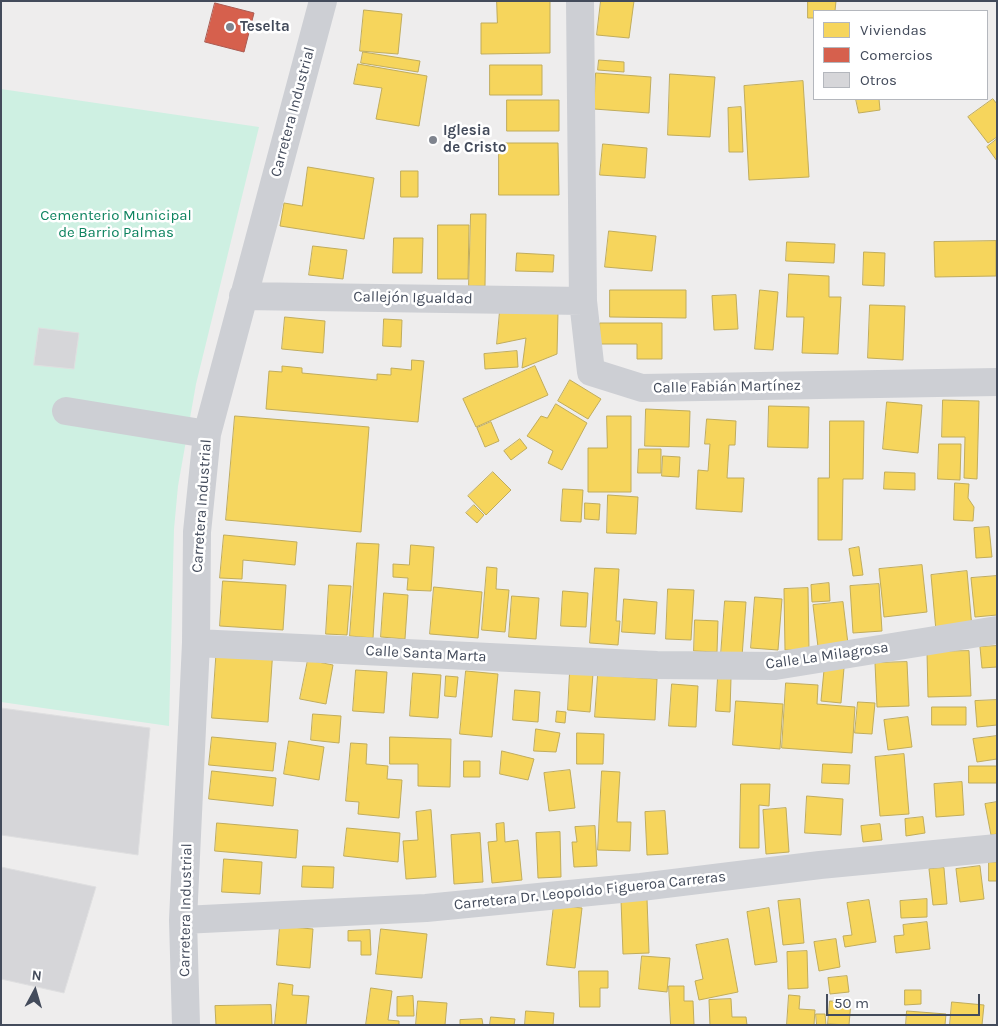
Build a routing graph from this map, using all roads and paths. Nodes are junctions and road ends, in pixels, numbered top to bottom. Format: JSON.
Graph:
{"nodes":[{"id":1,"x":323,"y":1,"type":"edge"},
{"id":2,"x":580,"y":1,"type":"edge"},
{"id":3,"x":243,"y":296,"type":"junction"},
{"id":4,"x":583,"y":301,"type":"junction"},
{"id":5,"x":997,"y":382,"type":"edge"},
{"id":6,"x":66,"y":411,"type":"dead end"},
{"id":7,"x":207,"y":434,"type":"junction"},
{"id":8,"x":997,"y":630,"type":"edge"},
{"id":9,"x":196,"y":643,"type":"junction"},
{"id":10,"x":657,"y":665,"type":"joint"},
{"id":11,"x":997,"y":848,"type":"edge"},
{"id":12,"x":183,"y":920,"type":"junction"},
{"id":13,"x":186,"y":1025,"type":"edge"}],
"edges":[{"from":1,"to":3,"type":"street","name":"Carretera Industrial"},
{"from":2,"to":4,"type":"street","name":"Calle Fabián Martínez"},
{"from":3,"to":4,"type":"street","name":"Callejón Igualdad"},
{"from":3,"to":7,"type":"street","name":"Carretera Industrial"},
{"from":4,"to":5,"type":"street","name":"Calle Fabián Martínez"},
{"from":6,"to":7,"type":"street"},
{"from":7,"to":9,"type":"street","name":"Carretera Industrial"},
{"from":8,"to":10,"type":"street","name":"Calle La Milagrosa"},
{"from":9,"to":10,"type":"street","name":"Calle Santa Marta"},
{"from":9,"to":12,"type":"street","name":"Carretera Industrial"},
{"from":11,"to":12,"type":"street","name":"Carretera Dr. Leopoldo Figueroa Carreras"},
{"from":12,"to":13,"type":"street","name":"Carretera Industrial"}]}
